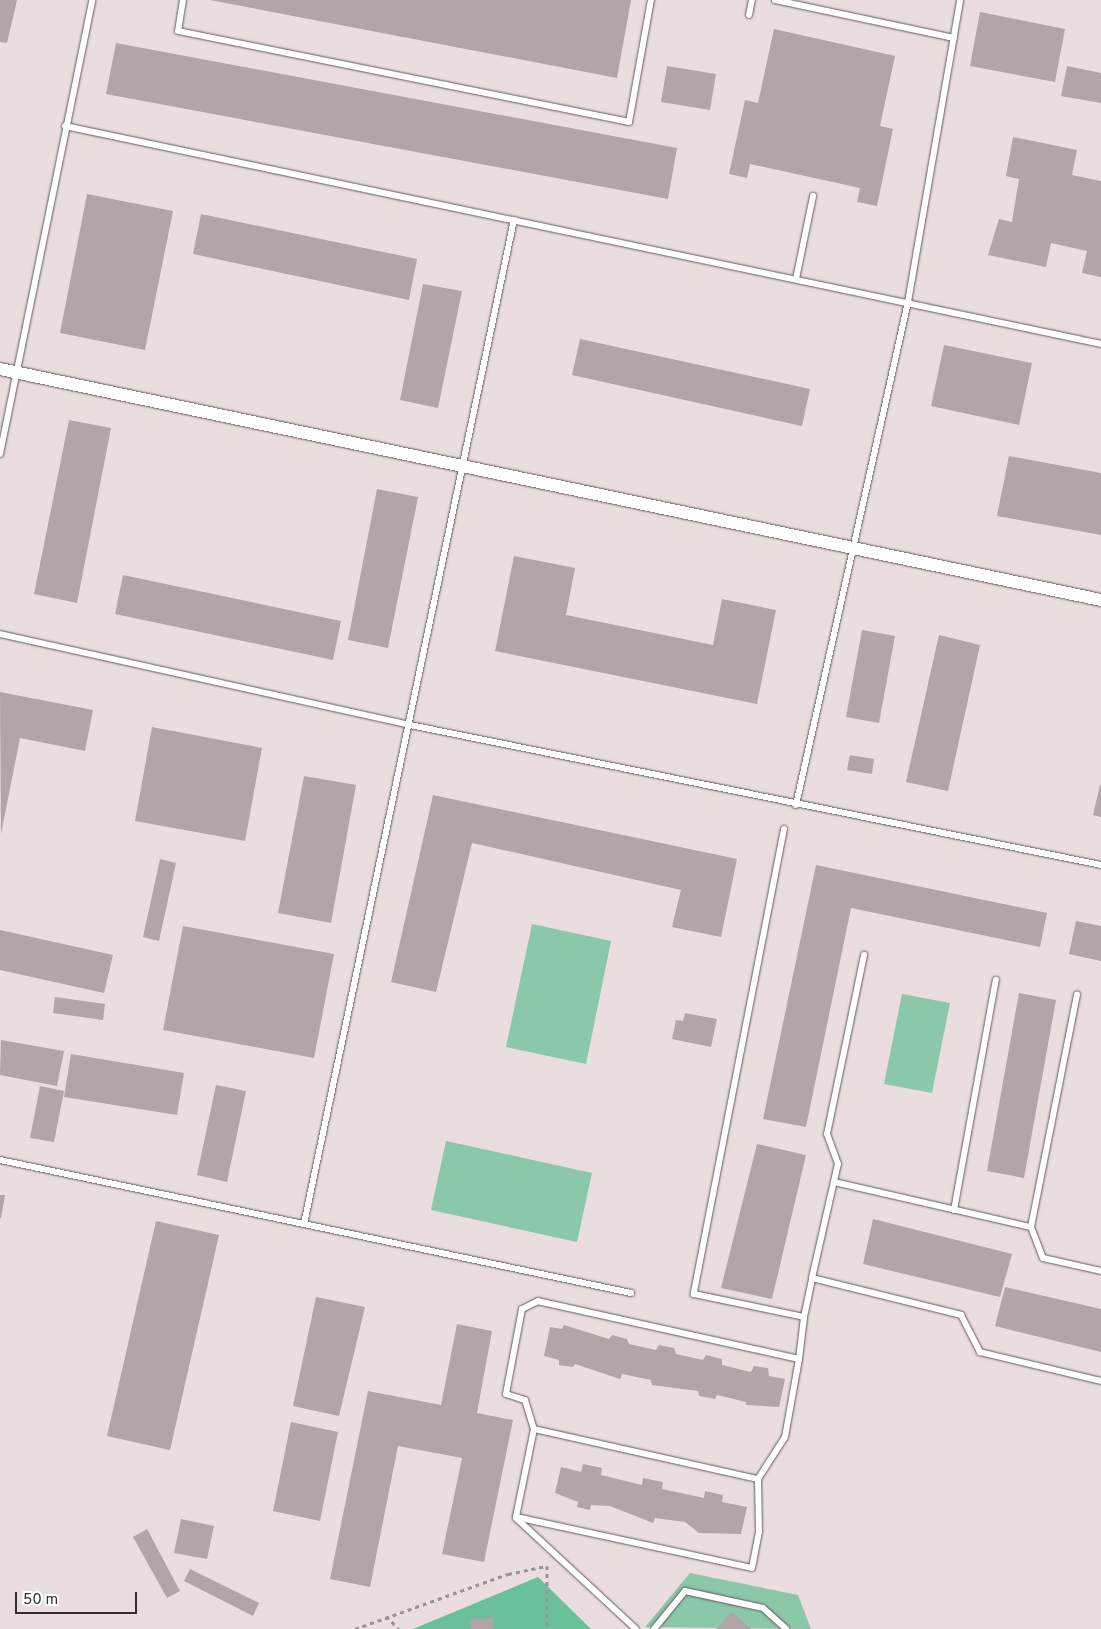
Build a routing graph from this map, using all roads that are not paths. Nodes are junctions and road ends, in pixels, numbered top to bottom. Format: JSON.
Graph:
{"nodes":[{"id":1,"x":92,"y":0,"type":"edge"},
{"id":2,"x":183,"y":0,"type":"edge"},
{"id":3,"x":651,"y":0,"type":"edge"},
{"id":4,"x":752,"y":0,"type":"edge"},
{"id":5,"x":775,"y":0,"type":"edge"},
{"id":6,"x":960,"y":0,"type":"edge"},
{"id":7,"x":748,"y":15,"type":"dead end"},
{"id":8,"x":954,"y":38,"type":"junction"},
{"id":9,"x":65,"y":126,"type":"junction"},
{"id":10,"x":813,"y":196,"type":"dead end"},
{"id":11,"x":514,"y":220,"type":"junction"},
{"id":12,"x":796,"y":279,"type":"junction"},
{"id":13,"x":908,"y":302,"type":"junction"},
{"id":14,"x":1101,"y":344,"type":"edge"},
{"id":15,"x":0,"y":369,"type":"edge"},
{"id":16,"x":17,"y":373,"type":"junction"},
{"id":17,"x":0,"y":454,"type":"edge"},
{"id":18,"x":462,"y":465,"type":"junction"},
{"id":19,"x":854,"y":548,"type":"junction"},
{"id":20,"x":1101,"y":600,"type":"edge"},
{"id":21,"x":0,"y":634,"type":"edge"},
{"id":22,"x":410,"y":725,"type":"junction"},
{"id":23,"x":796,"y":805,"type":"junction"},
{"id":24,"x":784,"y":829,"type":"dead end"},
{"id":25,"x":1101,"y":865,"type":"edge"},
{"id":26,"x":864,"y":955,"type":"dead end"},
{"id":27,"x":996,"y":980,"type":"dead end"},
{"id":28,"x":1076,"y":995,"type":"dead end"},
{"id":29,"x":0,"y":1160,"type":"edge"},
{"id":30,"x":834,"y":1182,"type":"junction"},
{"id":31,"x":954,"y":1210,"type":"junction"},
{"id":32,"x":304,"y":1224,"type":"junction"},
{"id":33,"x":1031,"y":1227,"type":"junction"},
{"id":34,"x":1101,"y":1271,"type":"edge"},
{"id":35,"x":812,"y":1278,"type":"junction"},
{"id":36,"x":631,"y":1293,"type":"dead end"},
{"id":37,"x":804,"y":1317,"type":"junction"},
{"id":38,"x":799,"y":1359,"type":"junction"},
{"id":39,"x":1101,"y":1381,"type":"edge"},
{"id":40,"x":534,"y":1430,"type":"junction"},
{"id":41,"x":758,"y":1479,"type":"junction"},
{"id":42,"x":516,"y":1517,"type":"junction"},
{"id":43,"x":636,"y":1629,"type":"edge"},
{"id":44,"x":654,"y":1629,"type":"edge"},
{"id":45,"x":786,"y":1629,"type":"edge"}],
"edges":[{"from":1,"to":9,"type":"lane"},
{"from":2,"to":3,"type":"lane"},
{"from":4,"to":7,"type":"lane"},
{"from":5,"to":8,"type":"lane"},
{"from":6,"to":8,"type":"lane"},
{"from":8,"to":13,"type":"lane"},
{"from":9,"to":11,"type":"lane"},
{"from":9,"to":16,"type":"lane"},
{"from":10,"to":12,"type":"lane"},
{"from":11,"to":12,"type":"lane"},
{"from":11,"to":18,"type":"lane"},
{"from":12,"to":13,"type":"lane"},
{"from":13,"to":14,"type":"lane"},
{"from":13,"to":19,"type":"lane"},
{"from":15,"to":16,"type":"street"},
{"from":16,"to":17,"type":"lane"},
{"from":16,"to":18,"type":"street"},
{"from":18,"to":19,"type":"street"},
{"from":18,"to":22,"type":"lane"},
{"from":19,"to":20,"type":"street"},
{"from":19,"to":23,"type":"lane"},
{"from":21,"to":22,"type":"lane"},
{"from":22,"to":23,"type":"lane"},
{"from":22,"to":32,"type":"lane"},
{"from":23,"to":25,"type":"lane"},
{"from":24,"to":37,"type":"lane"},
{"from":26,"to":30,"type":"lane"},
{"from":27,"to":31,"type":"lane"},
{"from":28,"to":33,"type":"lane"},
{"from":29,"to":32,"type":"lane"},
{"from":30,"to":31,"type":"lane"},
{"from":30,"to":35,"type":"lane"},
{"from":31,"to":33,"type":"lane"},
{"from":32,"to":36,"type":"lane"},
{"from":33,"to":34,"type":"lane"},
{"from":35,"to":37,"type":"lane"},
{"from":35,"to":39,"type":"lane"},
{"from":37,"to":38,"type":"lane"},
{"from":38,"to":40,"type":"lane"},
{"from":38,"to":41,"type":"lane"},
{"from":40,"to":41,"type":"lane"},
{"from":40,"to":42,"type":"lane"},
{"from":41,"to":42,"type":"lane"},
{"from":42,"to":43,"type":"lane"},
{"from":44,"to":45,"type":"lane"}]}
